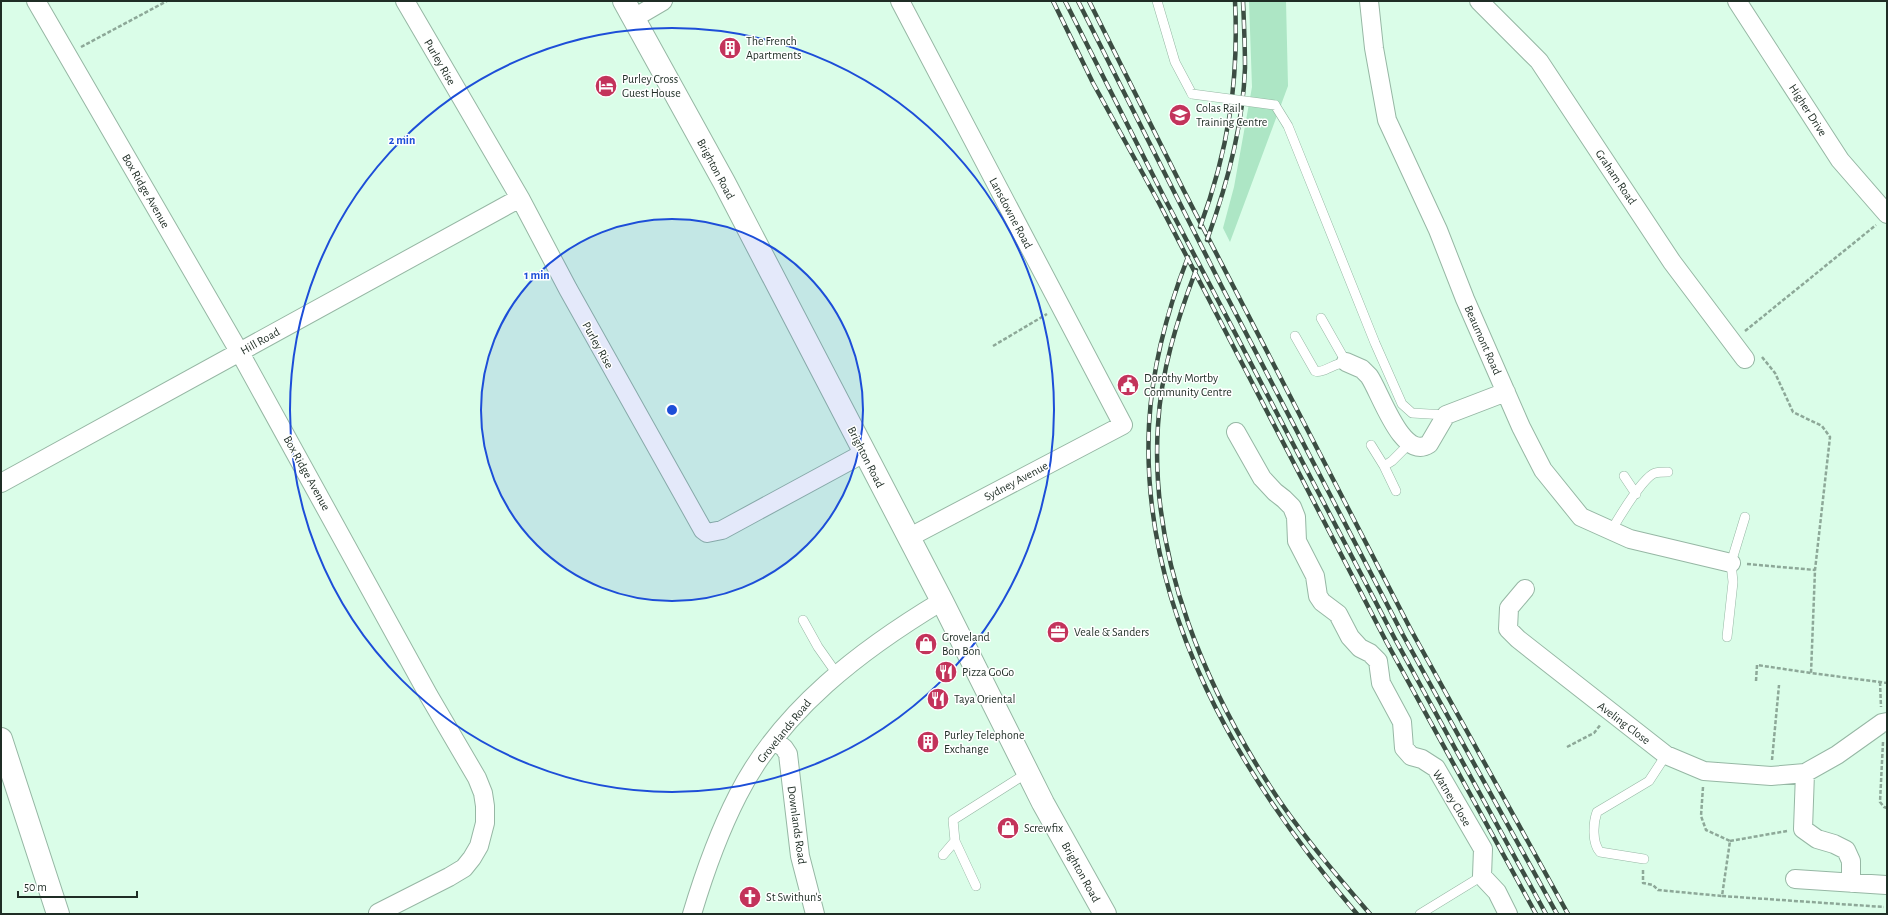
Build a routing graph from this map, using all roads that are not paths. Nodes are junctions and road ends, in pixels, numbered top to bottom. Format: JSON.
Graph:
{"nodes":[{"id":1,"x":36,"y":1,"type":"edge"},
{"id":2,"x":405,"y":1,"type":"edge"},
{"id":3,"x":663,"y":1,"type":"edge"},
{"id":4,"x":900,"y":1,"type":"edge"},
{"id":5,"x":1157,"y":1,"type":"edge"},
{"id":6,"x":1369,"y":1,"type":"edge"},
{"id":7,"x":1479,"y":1,"type":"edge"},
{"id":8,"x":1737,"y":1,"type":"edge"},
{"id":9,"x":629,"y":10,"type":"edge"},
{"id":10,"x":520,"y":198,"type":"junction"},
{"id":11,"x":1884,"y":218,"type":"edge"},
{"id":12,"x":1321,"y":318,"type":"dead end"},
{"id":13,"x":1295,"y":336,"type":"dead end"},
{"id":14,"x":239,"y":352,"type":"junction"},
{"id":15,"x":1745,"y":359,"type":"road end"},
{"id":16,"x":1346,"y":362,"type":"junction"},
{"id":17,"x":1506,"y":392,"type":"junction"},
{"id":18,"x":1446,"y":415,"type":"junction"},
{"id":19,"x":1123,"y":425,"type":"joint"},
{"id":20,"x":1236,"y":432,"type":"dead end"},
{"id":21,"x":1410,"y":443,"type":"junction"},
{"id":22,"x":1371,"y":445,"type":"dead end"},
{"id":23,"x":864,"y":453,"type":"junction"},
{"id":24,"x":1384,"y":466,"type":"junction"},
{"id":25,"x":1668,"y":472,"type":"dead end"},
{"id":26,"x":1624,"y":476,"type":"dead end"},
{"id":27,"x":1,"y":483,"type":"edge"},
{"id":28,"x":1396,"y":491,"type":"dead end"},
{"id":29,"x":1636,"y":494,"type":"junction"},
{"id":30,"x":1745,"y":517,"type":"dead end"},
{"id":31,"x":1611,"y":531,"type":"junction"},
{"id":32,"x":908,"y":538,"type":"junction"},
{"id":33,"x":1731,"y":563,"type":"junction"},
{"id":34,"x":1525,"y":589,"type":"dead end"},
{"id":35,"x":942,"y":601,"type":"junction"},
{"id":36,"x":803,"y":620,"type":"dead end"},
{"id":37,"x":1727,"y":637,"type":"dead end"},
{"id":38,"x":837,"y":674,"type":"junction"},
{"id":39,"x":1885,"y":723,"type":"edge"},
{"id":40,"x":1,"y":739,"type":"edge"},
{"id":41,"x":774,"y":740,"type":"junction"},
{"id":42,"x":1666,"y":755,"type":"junction"},
{"id":43,"x":1027,"y":773,"type":"junction"},
{"id":44,"x":1806,"y":773,"type":"junction"},
{"id":45,"x":955,"y":841,"type":"junction"},
{"id":46,"x":943,"y":855,"type":"dead end"},
{"id":47,"x":1644,"y":859,"type":"road end"},
{"id":48,"x":1482,"y":876,"type":"junction"},
{"id":49,"x":1795,"y":879,"type":"dead end"},
{"id":50,"x":1850,"y":883,"type":"junction"},
{"id":51,"x":1886,"y":885,"type":"dead end"},
{"id":52,"x":976,"y":886,"type":"dead end"},
{"id":53,"x":378,"y":913,"type":"edge"},
{"id":54,"x":58,"y":914,"type":"edge"},
{"id":55,"x":692,"y":914,"type":"edge"},
{"id":56,"x":815,"y":914,"type":"edge"},
{"id":57,"x":1105,"y":914,"type":"edge"},
{"id":58,"x":1420,"y":914,"type":"edge"},
{"id":59,"x":1508,"y":914,"type":"edge"}],
"edges":[{"from":1,"to":14,"type":"street","name":"Box Ridge Avenue"},
{"from":2,"to":10,"type":"street","name":"Purley Rise"},
{"from":3,"to":9,"type":"street"},
{"from":4,"to":19,"type":"street","name":"Lansdowne Road"},
{"from":5,"to":18,"type":"lane","bridge":true},
{"from":6,"to":17,"type":"street","name":"Beaumont Road"},
{"from":7,"to":15,"type":"street","name":"Graham Road"},
{"from":8,"to":11,"type":"street","name":"Higher Drive"},
{"from":9,"to":23,"type":"main road","name":"Brighton Road"},
{"from":10,"to":14,"type":"street","name":"Hill Road"},
{"from":10,"to":23,"type":"street","name":"Purley Rise"},
{"from":12,"to":16,"type":"lane"},
{"from":13,"to":16,"type":"lane"},
{"from":14,"to":27,"type":"street","name":"Hill Road"},
{"from":14,"to":53,"type":"street","name":"Box Ridge Avenue"},
{"from":16,"to":21,"type":"street"},
{"from":17,"to":18,"type":"street"},
{"from":17,"to":31,"type":"street","name":"Beaumont Road"},
{"from":18,"to":21,"type":"street"},
{"from":19,"to":32,"type":"street","name":"Sydney Avenue"},
{"from":20,"to":48,"type":"street","name":"Watney Close"},
{"from":21,"to":24,"type":"lane"},
{"from":22,"to":24,"type":"lane"},
{"from":23,"to":32,"type":"main road","name":"Brighton Road"},
{"from":24,"to":28,"type":"lane"},
{"from":25,"to":29,"type":"lane"},
{"from":26,"to":29,"type":"lane"},
{"from":29,"to":31,"type":"lane"},
{"from":30,"to":33,"type":"lane"},
{"from":31,"to":33,"type":"street","name":"Beaumont Road"},
{"from":32,"to":35,"type":"main road","name":"Brighton Road"},
{"from":33,"to":37,"type":"lane"},
{"from":34,"to":42,"type":"street","name":"Aveling Close"},
{"from":35,"to":38,"type":"street","name":"Grovelands Road"},
{"from":35,"to":43,"type":"main road","name":"Brighton Road"},
{"from":36,"to":38,"type":"lane"},
{"from":38,"to":41,"type":"street","name":"Grovelands Road"},
{"from":39,"to":44,"type":"street","name":"Aveling Close"},
{"from":40,"to":54,"type":"main road"},
{"from":41,"to":55,"type":"street","name":"Grovelands Road"},
{"from":41,"to":56,"type":"street","name":"Downlands Road"},
{"from":42,"to":44,"type":"street","name":"Aveling Close"},
{"from":42,"to":47,"type":"lane"},
{"from":43,"to":45,"type":"lane"},
{"from":43,"to":57,"type":"main road","name":"Brighton Road"},
{"from":44,"to":50,"type":"street"},
{"from":45,"to":46,"type":"lane"},
{"from":45,"to":52,"type":"lane"},
{"from":48,"to":58,"type":"lane"},
{"from":48,"to":59,"type":"street"},
{"from":49,"to":50,"type":"street"},
{"from":50,"to":51,"type":"street"}]}
